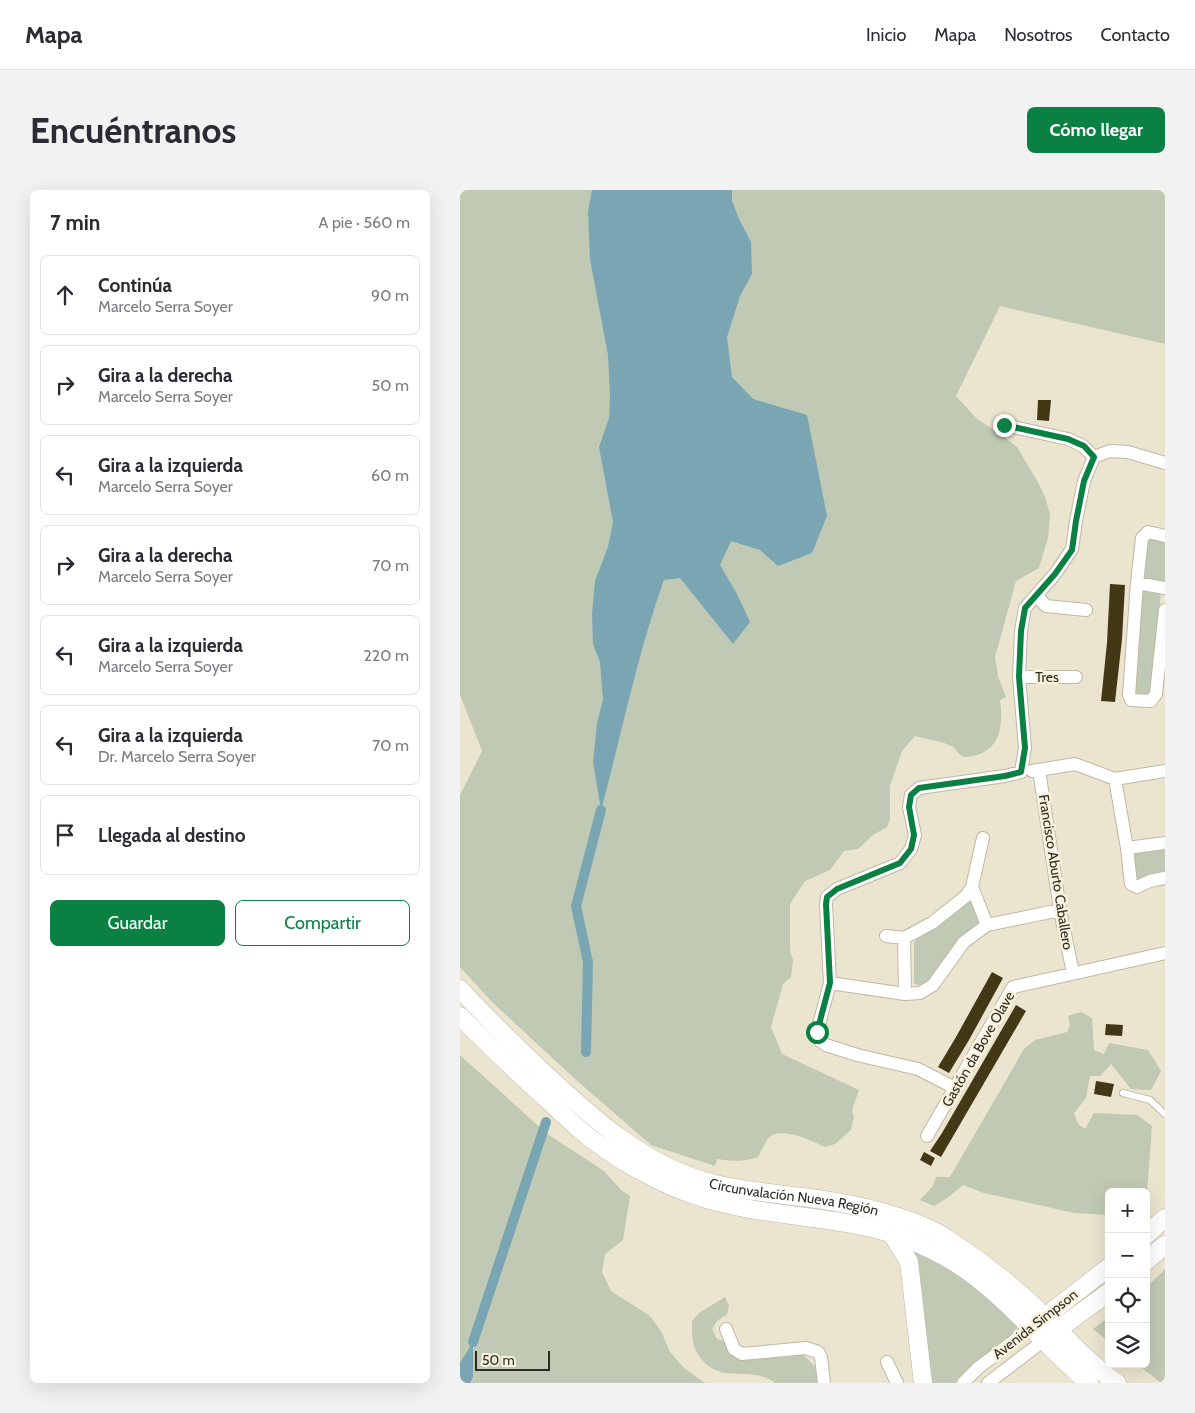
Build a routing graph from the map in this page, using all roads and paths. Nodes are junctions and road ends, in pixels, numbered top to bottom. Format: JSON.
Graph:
{"nodes":[{"id":1,"x":1004,"y":425,"type":"dead end"},
{"id":2,"x":1094,"y":457,"type":"junction"},
{"id":3,"x":1165,"y":462,"type":"edge"},
{"id":4,"x":1165,"y":536,"type":"edge"},
{"id":5,"x":1138,"y":583,"type":"junction"},
{"id":6,"x":1165,"y":588,"type":"edge"},
{"id":7,"x":1037,"y":596,"type":"junction"},
{"id":8,"x":1086,"y":610,"type":"dead end"},
{"id":9,"x":1165,"y":610,"type":"edge"},
{"id":10,"x":1019,"y":677,"type":"junction"},
{"id":11,"x":1076,"y":677,"type":"dead end"},
{"id":12,"x":1039,"y":770,"type":"junction"},
{"id":13,"x":1021,"y":772,"type":"junction"},
{"id":14,"x":1165,"y":772,"type":"edge"},
{"id":15,"x":1115,"y":779,"type":"junction"},
{"id":16,"x":983,"y":838,"type":"dead end"},
{"id":17,"x":1165,"y":843,"type":"edge"},
{"id":18,"x":1127,"y":848,"type":"junction"},
{"id":19,"x":1165,"y":878,"type":"edge"},
{"id":20,"x":972,"y":887,"type":"junction"},
{"id":21,"x":1060,"y":910,"type":"junction"},
{"id":22,"x":988,"y":925,"type":"junction"},
{"id":23,"x":886,"y":936,"type":"dead end"},
{"id":24,"x":904,"y":938,"type":"junction"},
{"id":25,"x":1163,"y":957,"type":"edge"},
{"id":26,"x":1073,"y":974,"type":"junction"},
{"id":27,"x":830,"y":983,"type":"junction"},
{"id":28,"x":460,"y":989,"type":"edge"},
{"id":29,"x":905,"y":994,"type":"junction"},
{"id":30,"x":460,"y":1016,"type":"edge"},
{"id":31,"x":955,"y":1088,"type":"junction"},
{"id":32,"x":1123,"y":1093,"type":"dead end"},
{"id":33,"x":1165,"y":1114,"type":"edge"},
{"id":34,"x":927,"y":1136,"type":"dead end"},
{"id":35,"x":709,"y":1191,"type":"junction"},
{"id":36,"x":1165,"y":1218,"type":"edge"},
{"id":37,"x":1148,"y":1233,"type":"edge"},
{"id":38,"x":892,"y":1234,"type":"junction"},
{"id":39,"x":1165,"y":1244,"type":"edge"},
{"id":40,"x":1150,"y":1257,"type":"edge"},
{"id":41,"x":1105,"y":1271,"type":"edge"},
{"id":42,"x":1105,"y":1294,"type":"edge"},
{"id":43,"x":1051,"y":1323,"type":"junction"},
{"id":44,"x":726,"y":1330,"type":"dead end"},
{"id":45,"x":1037,"y":1334,"type":"junction"},
{"id":46,"x":887,"y":1362,"type":"dead end"},
{"id":47,"x":824,"y":1383,"type":"edge"},
{"id":48,"x":898,"y":1383,"type":"edge"},
{"id":49,"x":923,"y":1383,"type":"edge"},
{"id":50,"x":963,"y":1383,"type":"edge"},
{"id":51,"x":988,"y":1383,"type":"edge"},
{"id":52,"x":1089,"y":1383,"type":"edge"},
{"id":53,"x":1117,"y":1383,"type":"edge"}],
"edges":[{"from":1,"to":2,"type":"street"},
{"from":2,"to":3,"type":"street"},
{"from":2,"to":7,"type":"street"},
{"from":4,"to":5,"type":"street"},
{"from":5,"to":6,"type":"street"},
{"from":5,"to":9,"type":"street"},
{"from":7,"to":8,"type":"street"},
{"from":7,"to":10,"type":"street"},
{"from":10,"to":11,"type":"street","name":"Tres"},
{"from":10,"to":13,"type":"street"},
{"from":12,"to":13,"type":"street"},
{"from":12,"to":15,"type":"street"},
{"from":12,"to":21,"type":"street","name":"Francisco Aburto Caballero"},
{"from":13,"to":27,"type":"street"},
{"from":14,"to":15,"type":"street"},
{"from":15,"to":18,"type":"street"},
{"from":16,"to":20,"type":"street"},
{"from":17,"to":18,"type":"street"},
{"from":18,"to":19,"type":"street"},
{"from":20,"to":22,"type":"street"},
{"from":20,"to":24,"type":"street"},
{"from":21,"to":22,"type":"street"},
{"from":21,"to":26,"type":"street","name":"Francisco Aburto Caballero"},
{"from":22,"to":29,"type":"street"},
{"from":23,"to":24,"type":"street"},
{"from":24,"to":29,"type":"street"},
{"from":25,"to":26,"type":"street","name":"Gastón da Bove Olave"},
{"from":26,"to":31,"type":"street","name":"Gastón da Bove Olave"},
{"from":27,"to":29,"type":"street"},
{"from":27,"to":31,"type":"street"},
{"from":28,"to":35,"type":"main road","name":"Circunvalación Nueva Región"},
{"from":30,"to":35,"type":"main road","name":"Circunvalación Nueva Región"},
{"from":31,"to":34,"type":"street","name":"Gastón da Bove Olave"},
{"from":32,"to":33,"type":"lane"},
{"from":35,"to":38,"type":"main road","name":"Circunvalación Nueva Región"},
{"from":35,"to":43,"type":"main road","name":"Circunvalación Nueva Región"},
{"from":36,"to":37,"type":"main road"},
{"from":38,"to":45,"type":"main road","name":"Circunvalación Nueva Región"},
{"from":38,"to":49,"type":"main road"},
{"from":39,"to":40,"type":"main road"},
{"from":41,"to":43,"type":"main road","name":"Avenida Simpson"},
{"from":42,"to":43,"type":"main road","name":"Avenida Simpson"},
{"from":43,"to":45,"type":"main road","name":"Avenida Simpson"},
{"from":43,"to":53,"type":"main road","name":"Circunvalación Nueva Región"},
{"from":44,"to":47,"type":"street"},
{"from":45,"to":50,"type":"street","name":"Avenida Simpson"},
{"from":45,"to":51,"type":"street","name":"Avenida Simpson"},
{"from":45,"to":52,"type":"main road","name":"Circunvalación Nueva Región"},
{"from":46,"to":48,"type":"street"}]}
